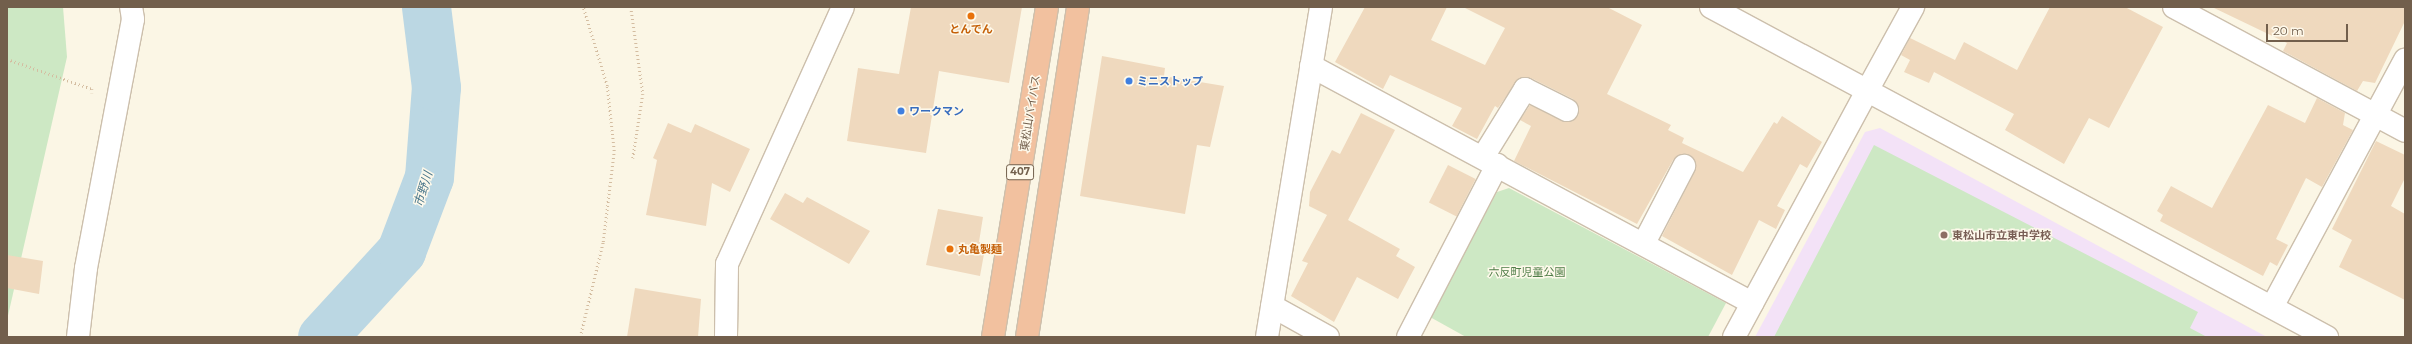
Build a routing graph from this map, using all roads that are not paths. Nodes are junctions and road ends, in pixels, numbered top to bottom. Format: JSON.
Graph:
{"nodes":[{"id":1,"x":131,"y":7,"type":"edge"},
{"id":2,"x":843,"y":7,"type":"edge"},
{"id":3,"x":1047,"y":7,"type":"edge"},
{"id":4,"x":1078,"y":7,"type":"edge"},
{"id":5,"x":1321,"y":7,"type":"edge"},
{"id":6,"x":1711,"y":7,"type":"edge"},
{"id":7,"x":1913,"y":7,"type":"edge"},
{"id":8,"x":2174,"y":7,"type":"edge"},
{"id":9,"x":2405,"y":60,"type":"edge"},
{"id":10,"x":1312,"y":66,"type":"junction"},
{"id":11,"x":1868,"y":89,"type":"junction"},
{"id":12,"x":1567,"y":110,"type":"dead end"},
{"id":13,"x":2375,"y":115,"type":"junction"},
{"id":14,"x":2405,"y":131,"type":"edge"},
{"id":15,"x":1490,"y":161,"type":"junction"},
{"id":16,"x":1684,"y":166,"type":"dead end"},
{"id":17,"x":1644,"y":243,"type":"junction"},
{"id":18,"x":1752,"y":303,"type":"junction"},
{"id":19,"x":1272,"y":306,"type":"junction"},
{"id":20,"x":2272,"y":307,"type":"junction"},
{"id":21,"x":78,"y":337,"type":"edge"},
{"id":22,"x":726,"y":337,"type":"edge"},
{"id":23,"x":993,"y":337,"type":"edge"},
{"id":24,"x":1027,"y":337,"type":"edge"},
{"id":25,"x":1267,"y":337,"type":"edge"},
{"id":26,"x":1328,"y":337,"type":"edge"},
{"id":27,"x":1408,"y":337,"type":"edge"},
{"id":28,"x":1734,"y":337,"type":"edge"},
{"id":29,"x":2327,"y":337,"type":"edge"}],
"edges":[{"from":1,"to":21,"type":"street"},
{"from":2,"to":22,"type":"street"},
{"from":3,"to":23,"type":"highway","name":"東松山バイパス","number":"407"},
{"from":4,"to":24,"type":"highway"},
{"from":5,"to":10,"type":"street"},
{"from":6,"to":11,"type":"street"},
{"from":7,"to":11,"type":"street"},
{"from":8,"to":13,"type":"street"},
{"from":9,"to":13,"type":"street"},
{"from":10,"to":15,"type":"street"},
{"from":10,"to":19,"type":"street"},
{"from":11,"to":18,"type":"street"},
{"from":11,"to":20,"type":"street"},
{"from":12,"to":15,"type":"street"},
{"from":13,"to":14,"type":"street"},
{"from":13,"to":20,"type":"street"},
{"from":15,"to":17,"type":"street"},
{"from":15,"to":27,"type":"street"},
{"from":16,"to":17,"type":"street"},
{"from":17,"to":18,"type":"street"},
{"from":18,"to":28,"type":"street"},
{"from":19,"to":25,"type":"street"},
{"from":19,"to":26,"type":"street"},
{"from":20,"to":29,"type":"street"}]}
